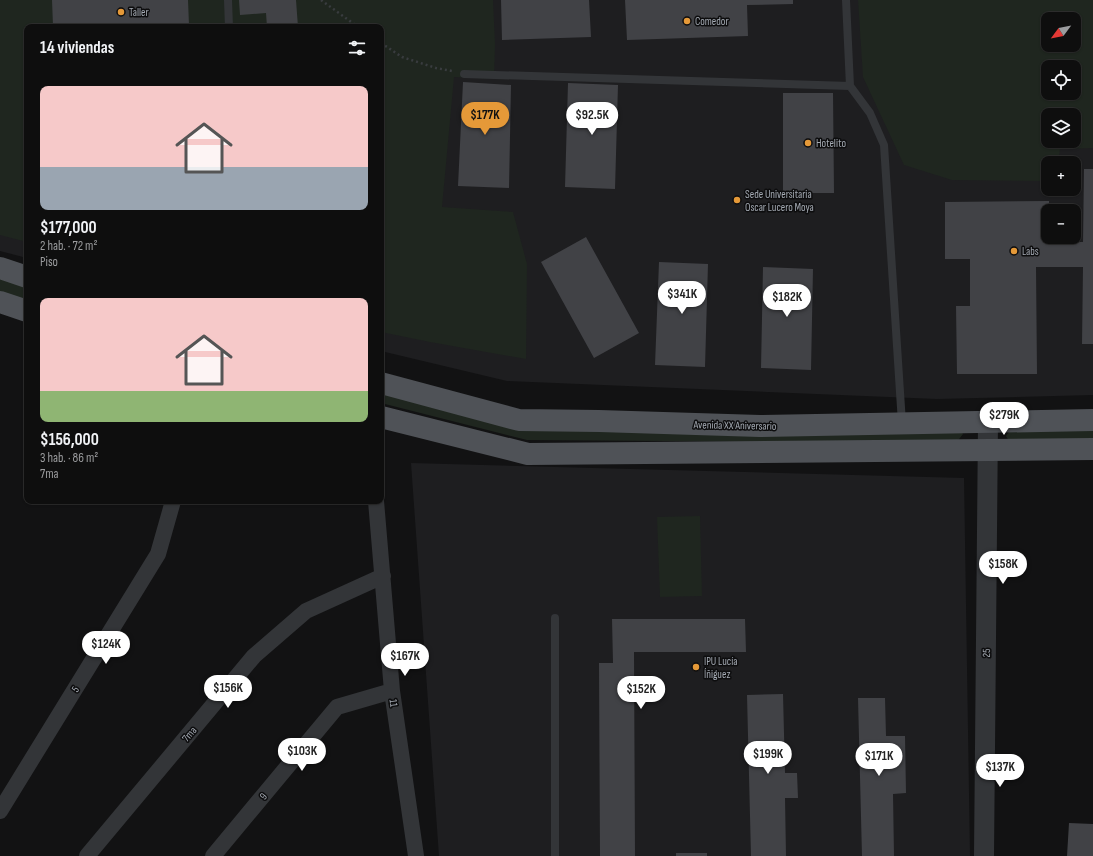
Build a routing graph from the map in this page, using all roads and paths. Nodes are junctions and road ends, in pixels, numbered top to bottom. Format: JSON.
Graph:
{"nodes":[{"id":1,"x":228,"y":0,"type":"edge"},
{"id":2,"x":321,"y":0,"type":"edge"},
{"id":3,"x":846,"y":0,"type":"edge"},
{"id":4,"x":229,"y":24,"type":"edge"},
{"id":5,"x":354,"y":24,"type":"edge"},
{"id":6,"x":384,"y":45,"type":"edge"},
{"id":7,"x":464,"y":74,"type":"joint"},
{"id":8,"x":850,"y":86,"type":"junction"},
{"id":9,"x":0,"y":268,"type":"edge"},
{"id":10,"x":24,"y":276,"type":"edge"},
{"id":11,"x":0,"y":302,"type":"edge"},
{"id":12,"x":24,"y":311,"type":"edge"},
{"id":13,"x":384,"y":384,"type":"edge"},
{"id":14,"x":384,"y":418,"type":"edge"},
{"id":15,"x":1093,"y":420,"type":"edge"},
{"id":16,"x":988,"y":422,"type":"junction"},
{"id":17,"x":902,"y":424,"type":"junction"},
{"id":18,"x":1093,"y":449,"type":"edge"},
{"id":19,"x":988,"y":450,"type":"junction"},
{"id":20,"x":172,"y":504,"type":"edge"},
{"id":21,"x":376,"y":504,"type":"edge"},
{"id":22,"x":383,"y":576,"type":"junction"},
{"id":23,"x":555,"y":618,"type":"dead end"},
{"id":24,"x":392,"y":691,"type":"junction"},
{"id":25,"x":0,"y":810,"type":"edge"},
{"id":26,"x":87,"y":856,"type":"edge"},
{"id":27,"x":213,"y":856,"type":"edge"},
{"id":28,"x":416,"y":856,"type":"edge"},
{"id":29,"x":555,"y":856,"type":"edge"},
{"id":30,"x":984,"y":856,"type":"edge"}],
"edges":[{"from":1,"to":4,"type":"lane"},
{"from":2,"to":5,"type":"path"},
{"from":3,"to":8,"type":"lane"},
{"from":6,"to":7,"type":"path"},
{"from":7,"to":8,"type":"lane"},
{"from":8,"to":17,"type":"lane"},
{"from":9,"to":10,"type":"main road"},
{"from":11,"to":12,"type":"main road"},
{"from":13,"to":17,"type":"main road","name":"Avenida XX Aniversario"},
{"from":14,"to":19,"type":"main road"},
{"from":15,"to":16,"type":"main road","name":"Avenida XX Aniversario"},
{"from":16,"to":17,"type":"main road","name":"Avenida XX Aniversario"},
{"from":16,"to":19,"type":"street","name":"25"},
{"from":18,"to":19,"type":"main road"},
{"from":19,"to":30,"type":"street","name":"25"},
{"from":20,"to":25,"type":"street","name":"5"},
{"from":21,"to":22,"type":"street","name":"11"},
{"from":22,"to":24,"type":"street","name":"11"},
{"from":22,"to":26,"type":"street","name":"7ma"},
{"from":23,"to":29,"type":"lane"},
{"from":24,"to":27,"type":"street","name":"9"},
{"from":24,"to":28,"type":"street","name":"11"}]}
